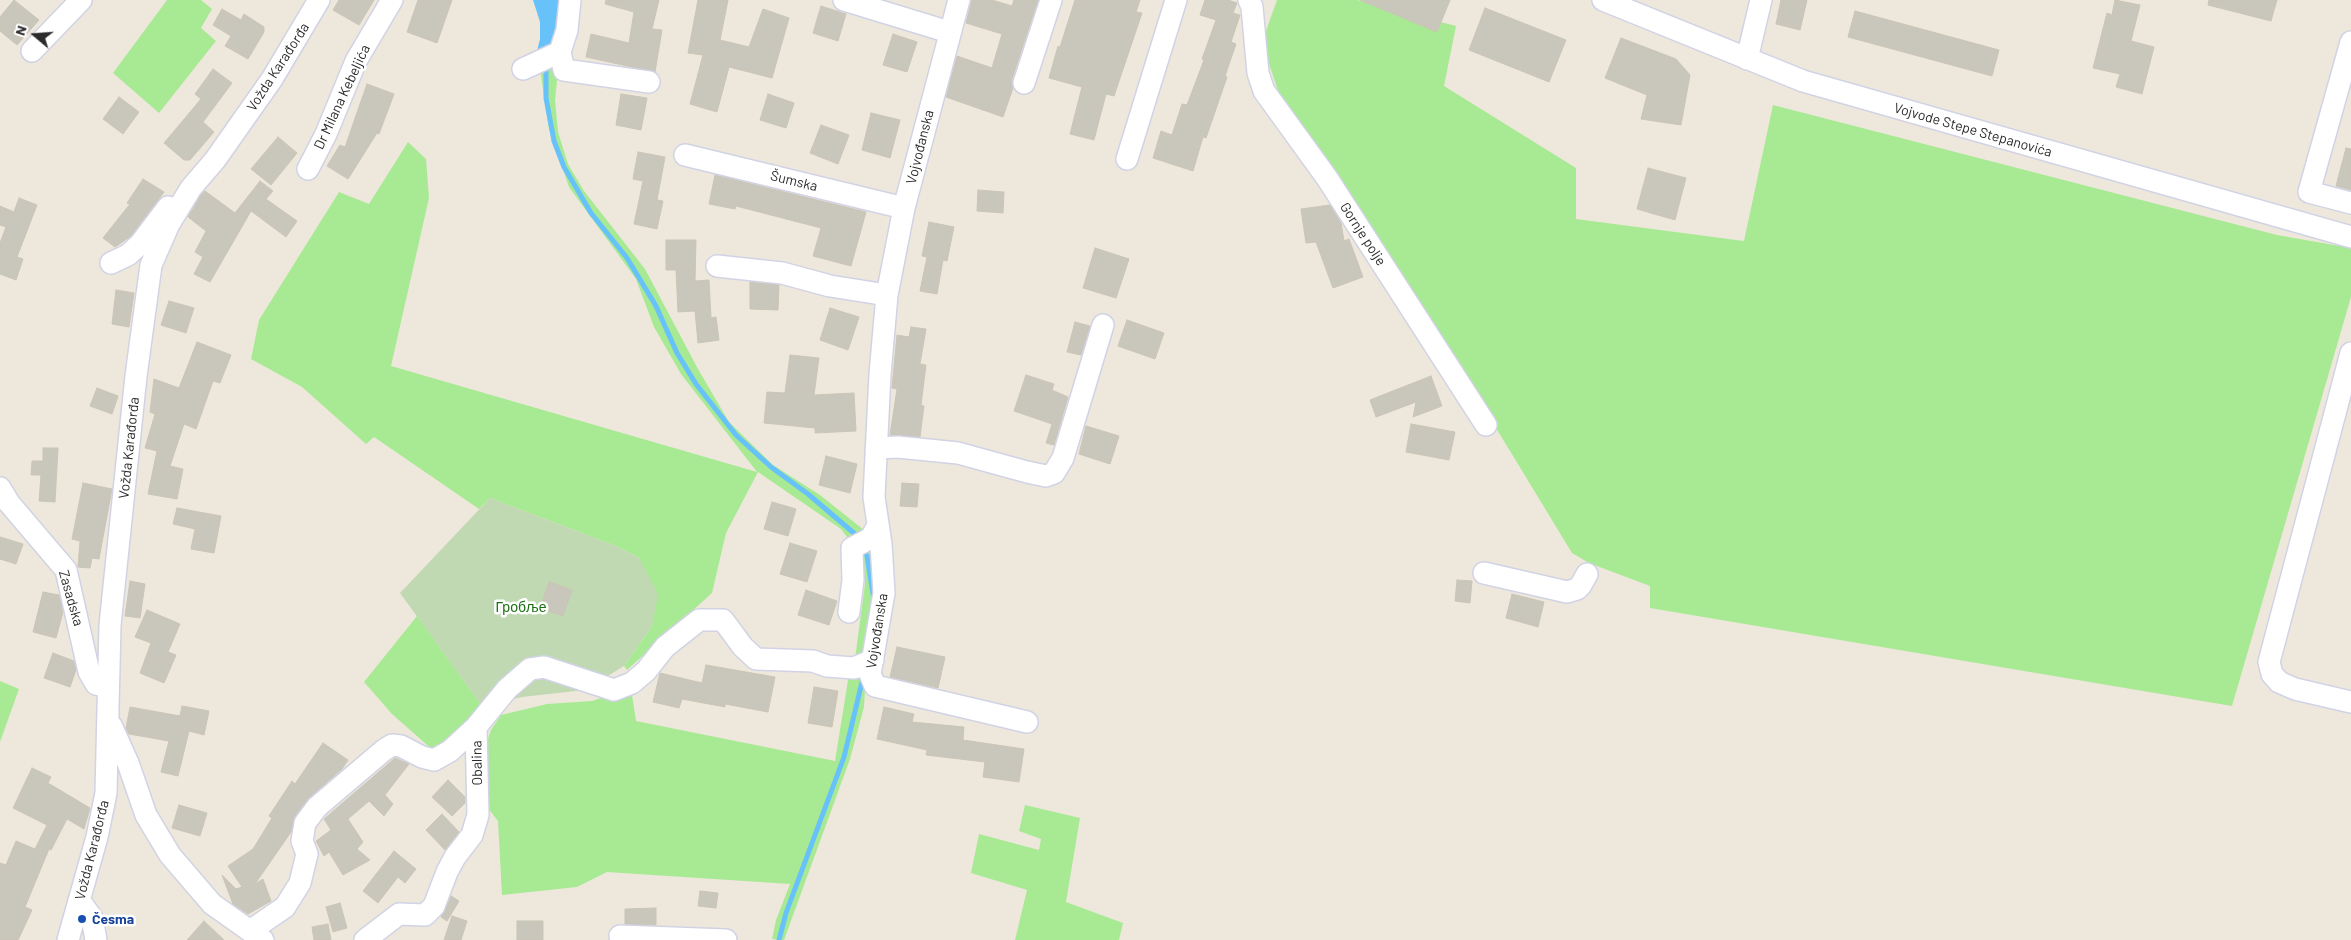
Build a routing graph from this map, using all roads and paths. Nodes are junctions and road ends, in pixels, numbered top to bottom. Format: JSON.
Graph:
{"nodes":[{"id":1,"x":81,"y":0,"type":"edge"},
{"id":2,"x":319,"y":0,"type":"edge"},
{"id":3,"x":392,"y":0,"type":"edge"},
{"id":4,"x":570,"y":0,"type":"edge"},
{"id":5,"x":844,"y":0,"type":"edge"},
{"id":6,"x":960,"y":0,"type":"edge"},
{"id":7,"x":1051,"y":0,"type":"edge"},
{"id":8,"x":1176,"y":0,"type":"edge"},
{"id":9,"x":1249,"y":0,"type":"edge"},
{"id":10,"x":1603,"y":0,"type":"edge"},
{"id":11,"x":1761,"y":0,"type":"edge"},
{"id":12,"x":950,"y":32,"type":"junction"},
{"id":13,"x":2351,"y":42,"type":"edge"},
{"id":14,"x":32,"y":51,"type":"dead end"},
{"id":15,"x":558,"y":53,"type":"junction"},
{"id":16,"x":1747,"y":59,"type":"junction"},
{"id":17,"x":529,"y":66,"type":"dead end"},
{"id":18,"x":649,"y":82,"type":"dead end"},
{"id":19,"x":1024,"y":83,"type":"dead end"},
{"id":20,"x":685,"y":155,"type":"dead end"},
{"id":21,"x":1127,"y":159,"type":"dead end"},
{"id":22,"x":308,"y":169,"type":"dead end"},
{"id":23,"x":191,"y":188,"type":"junction"},
{"id":24,"x":2351,"y":203,"type":"edge"},
{"id":25,"x":904,"y":208,"type":"junction"},
{"id":26,"x":2351,"y":237,"type":"edge"},
{"id":27,"x":111,"y":263,"type":"dead end"},
{"id":28,"x":717,"y":266,"type":"dead end"},
{"id":29,"x":888,"y":295,"type":"junction"},
{"id":30,"x":1103,"y":325,"type":"dead end"},
{"id":31,"x":2351,"y":354,"type":"edge"},
{"id":32,"x":1486,"y":425,"type":"dead end"},
{"id":33,"x":876,"y":448,"type":"junction"},
{"id":34,"x":0,"y":488,"type":"edge"},
{"id":35,"x":874,"y":532,"type":"junction"},
{"id":36,"x":1484,"y":573,"type":"dead end"},
{"id":37,"x":1587,"y":574,"type":"dead end"},
{"id":38,"x":849,"y":612,"type":"dead end"},
{"id":39,"x":866,"y":663,"type":"junction"},
{"id":40,"x":108,"y":687,"type":"junction"},
{"id":41,"x":2351,"y":702,"type":"edge"},
{"id":42,"x":108,"y":720,"type":"junction"},
{"id":43,"x":1027,"y":722,"type":"dead end"},
{"id":44,"x":476,"y":727,"type":"junction"},
{"id":45,"x":79,"y":900,"type":"junction"},
{"id":46,"x":257,"y":935,"type":"edge"},
{"id":47,"x":620,"y":936,"type":"dead end"},
{"id":48,"x":68,"y":940,"type":"edge"},
{"id":49,"x":96,"y":940,"type":"edge"},
{"id":50,"x":365,"y":940,"type":"edge"},
{"id":51,"x":726,"y":940,"type":"edge"}],
"edges":[{"from":1,"to":14,"type":"street"},
{"from":2,"to":23,"type":"street","name":"Vožda Karađorđa"},
{"from":3,"to":22,"type":"street","name":"Dr Milana Kebeljića"},
{"from":4,"to":15,"type":"street"},
{"from":5,"to":12,"type":"street"},
{"from":6,"to":12,"type":"street","name":"Vojvođanska"},
{"from":7,"to":19,"type":"street"},
{"from":8,"to":21,"type":"street"},
{"from":9,"to":32,"type":"street","name":"Gornje polje"},
{"from":10,"to":16,"type":"street","name":"Vojvode Stepe Stepanovića"},
{"from":11,"to":16,"type":"street"},
{"from":12,"to":25,"type":"street","name":"Vojvođanska"},
{"from":13,"to":24,"type":"street"},
{"from":15,"to":17,"type":"street"},
{"from":15,"to":18,"type":"street"},
{"from":16,"to":26,"type":"street","name":"Vojvode Stepe Stepanovića"},
{"from":20,"to":25,"type":"street","name":"Šumska"},
{"from":23,"to":27,"type":"street"},
{"from":23,"to":40,"type":"street","name":"Vožda Karađorđa"},
{"from":25,"to":29,"type":"street","name":"Vojvođanska"},
{"from":28,"to":29,"type":"street"},
{"from":29,"to":33,"type":"street","name":"Vojvođanska"},
{"from":30,"to":33,"type":"street"},
{"from":31,"to":41,"type":"street"},
{"from":33,"to":35,"type":"street","name":"Vojvođanska"},
{"from":34,"to":40,"type":"street","name":"Zasadska"},
{"from":35,"to":38,"type":"street"},
{"from":35,"to":39,"type":"street","name":"Vojvođanska"},
{"from":36,"to":37,"type":"street"},
{"from":39,"to":43,"type":"street","name":"Vojvođanska"},
{"from":39,"to":44,"type":"street"},
{"from":40,"to":42,"type":"street","name":"Vožda Karađorđa"},
{"from":42,"to":45,"type":"street","name":"Vožda Karađorđa"},
{"from":42,"to":46,"type":"street","name":"Obalina"},
{"from":44,"to":46,"type":"street","name":"Obalina"},
{"from":44,"to":50,"type":"street","name":"Obalina"},
{"from":45,"to":48,"type":"street","name":"Vožda Karađorđa"},
{"from":45,"to":49,"type":"street"},
{"from":47,"to":51,"type":"street"}]}
